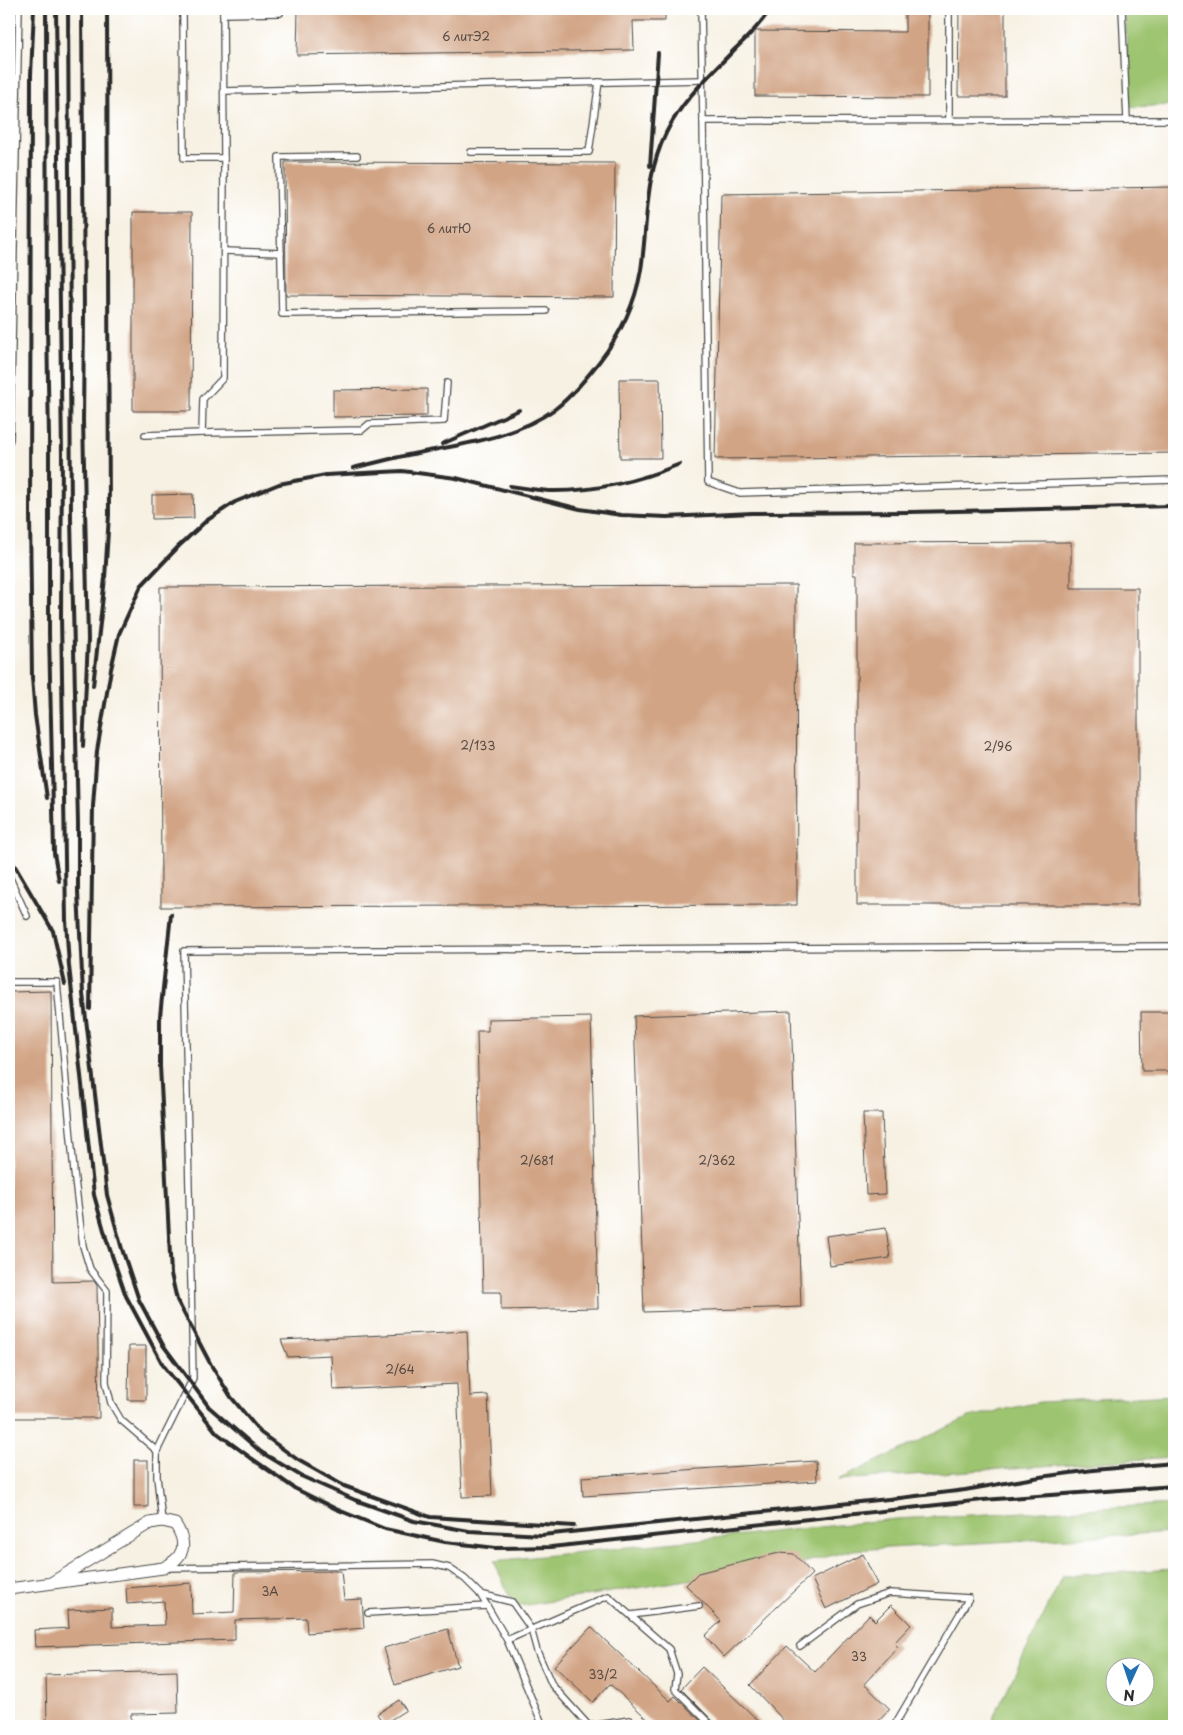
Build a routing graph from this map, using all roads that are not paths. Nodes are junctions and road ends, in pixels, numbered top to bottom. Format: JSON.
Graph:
{"nodes":[{"id":1,"x":18,"y":9,"type":"edge"},
{"id":2,"x":184,"y":9,"type":"edge"},
{"id":3,"x":280,"y":9,"type":"edge"},
{"id":4,"x":701,"y":9,"type":"edge"},
{"id":5,"x":949,"y":9,"type":"edge"},
{"id":6,"x":1122,"y":9,"type":"edge"},
{"id":7,"x":224,"y":11,"type":"edge"},
{"id":8,"x":702,"y":80,"type":"junction"},
{"id":9,"x":598,"y":82,"type":"junction"},
{"id":10,"x":224,"y":91,"type":"junction"},
{"id":11,"x":949,"y":120,"type":"junction"},
{"id":12,"x":1127,"y":120,"type":"junction"},
{"id":13,"x":1174,"y":120,"type":"edge"},
{"id":14,"x":702,"y":121,"type":"junction"},
{"id":15,"x":471,"y":152,"type":"dead end"},
{"id":16,"x":357,"y":156,"type":"dead end"},
{"id":17,"x":224,"y":158,"type":"junction"},
{"id":18,"x":12,"y":163,"type":"edge"},
{"id":19,"x":224,"y":251,"type":"junction"},
{"id":20,"x":281,"y":253,"type":"junction"},
{"id":21,"x":546,"y":311,"type":"dead end"},
{"id":22,"x":10,"y":332,"type":"edge"},
{"id":23,"x":447,"y":383,"type":"dead end"},
{"id":24,"x":202,"y":433,"type":"junction"},
{"id":25,"x":145,"y":435,"type":"dead end"},
{"id":26,"x":9,"y":442,"type":"edge"},
{"id":27,"x":1174,"y":480,"type":"edge"},
{"id":28,"x":9,"y":876,"type":"edge"},
{"id":29,"x":27,"y":916,"type":"dead end"},
{"id":30,"x":1174,"y":946,"type":"edge"},
{"id":31,"x":9,"y":982,"type":"edge"},
{"id":32,"x":157,"y":1451,"type":"junction"},
{"id":33,"x":162,"y":1521,"type":"junction"},
{"id":34,"x":163,"y":1568,"type":"junction"},
{"id":35,"x":51,"y":1583,"type":"junction"},
{"id":36,"x":9,"y":1589,"type":"edge"},
{"id":37,"x":480,"y":1594,"type":"junction"},
{"id":38,"x":487,"y":1606,"type":"junction"},
{"id":39,"x":699,"y":1606,"type":"dead end"},
{"id":40,"x":368,"y":1612,"type":"dead end"},
{"id":41,"x":631,"y":1615,"type":"junction"},
{"id":42,"x":531,"y":1629,"type":"junction"},
{"id":43,"x":507,"y":1640,"type":"junction"},
{"id":44,"x":800,"y":1646,"type":"dead end"},
{"id":45,"x":543,"y":1726,"type":"edge"},
{"id":46,"x":589,"y":1726,"type":"edge"},
{"id":47,"x":638,"y":1726,"type":"edge"},
{"id":48,"x":712,"y":1726,"type":"edge"},
{"id":49,"x":894,"y":1726,"type":"edge"}],
"edges":[{"from":1,"to":18,"type":"lane"},
{"from":2,"to":17,"type":"lane"},
{"from":3,"to":7,"type":"lane"},
{"from":4,"to":8,"type":"lane"},
{"from":5,"to":11,"type":"lane"},
{"from":6,"to":12,"type":"lane"},
{"from":7,"to":10,"type":"lane"},
{"from":8,"to":9,"type":"lane"},
{"from":8,"to":14,"type":"lane"},
{"from":9,"to":10,"type":"lane"},
{"from":9,"to":15,"type":"lane"},
{"from":10,"to":17,"type":"lane"},
{"from":11,"to":12,"type":"lane"},
{"from":11,"to":14,"type":"lane"},
{"from":12,"to":13,"type":"lane"},
{"from":14,"to":27,"type":"lane"},
{"from":16,"to":20,"type":"lane"},
{"from":17,"to":19,"type":"lane"},
{"from":18,"to":22,"type":"lane"},
{"from":19,"to":20,"type":"lane"},
{"from":19,"to":24,"type":"lane"},
{"from":20,"to":21,"type":"lane"},
{"from":22,"to":26,"type":"lane"},
{"from":23,"to":24,"type":"lane"},
{"from":24,"to":25,"type":"lane"},
{"from":28,"to":29,"type":"lane"},
{"from":30,"to":32,"type":"lane"},
{"from":31,"to":32,"type":"lane"},
{"from":32,"to":33,"type":"lane"},
{"from":33,"to":34,"type":"street"},
{"from":33,"to":35,"type":"street"},
{"from":34,"to":35,"type":"street"},
{"from":34,"to":37,"type":"lane"},
{"from":35,"to":36,"type":"street"},
{"from":37,"to":38,"type":"lane"},
{"from":37,"to":42,"type":"lane"},
{"from":38,"to":40,"type":"lane"},
{"from":38,"to":43,"type":"lane"},
{"from":39,"to":41,"type":"lane"},
{"from":41,"to":42,"type":"lane"},
{"from":41,"to":48,"type":"lane"},
{"from":42,"to":43,"type":"lane"},
{"from":42,"to":46,"type":"lane"},
{"from":43,"to":45,"type":"lane"},
{"from":44,"to":49,"type":"lane"},
{"from":46,"to":47,"type":"lane"}]}
